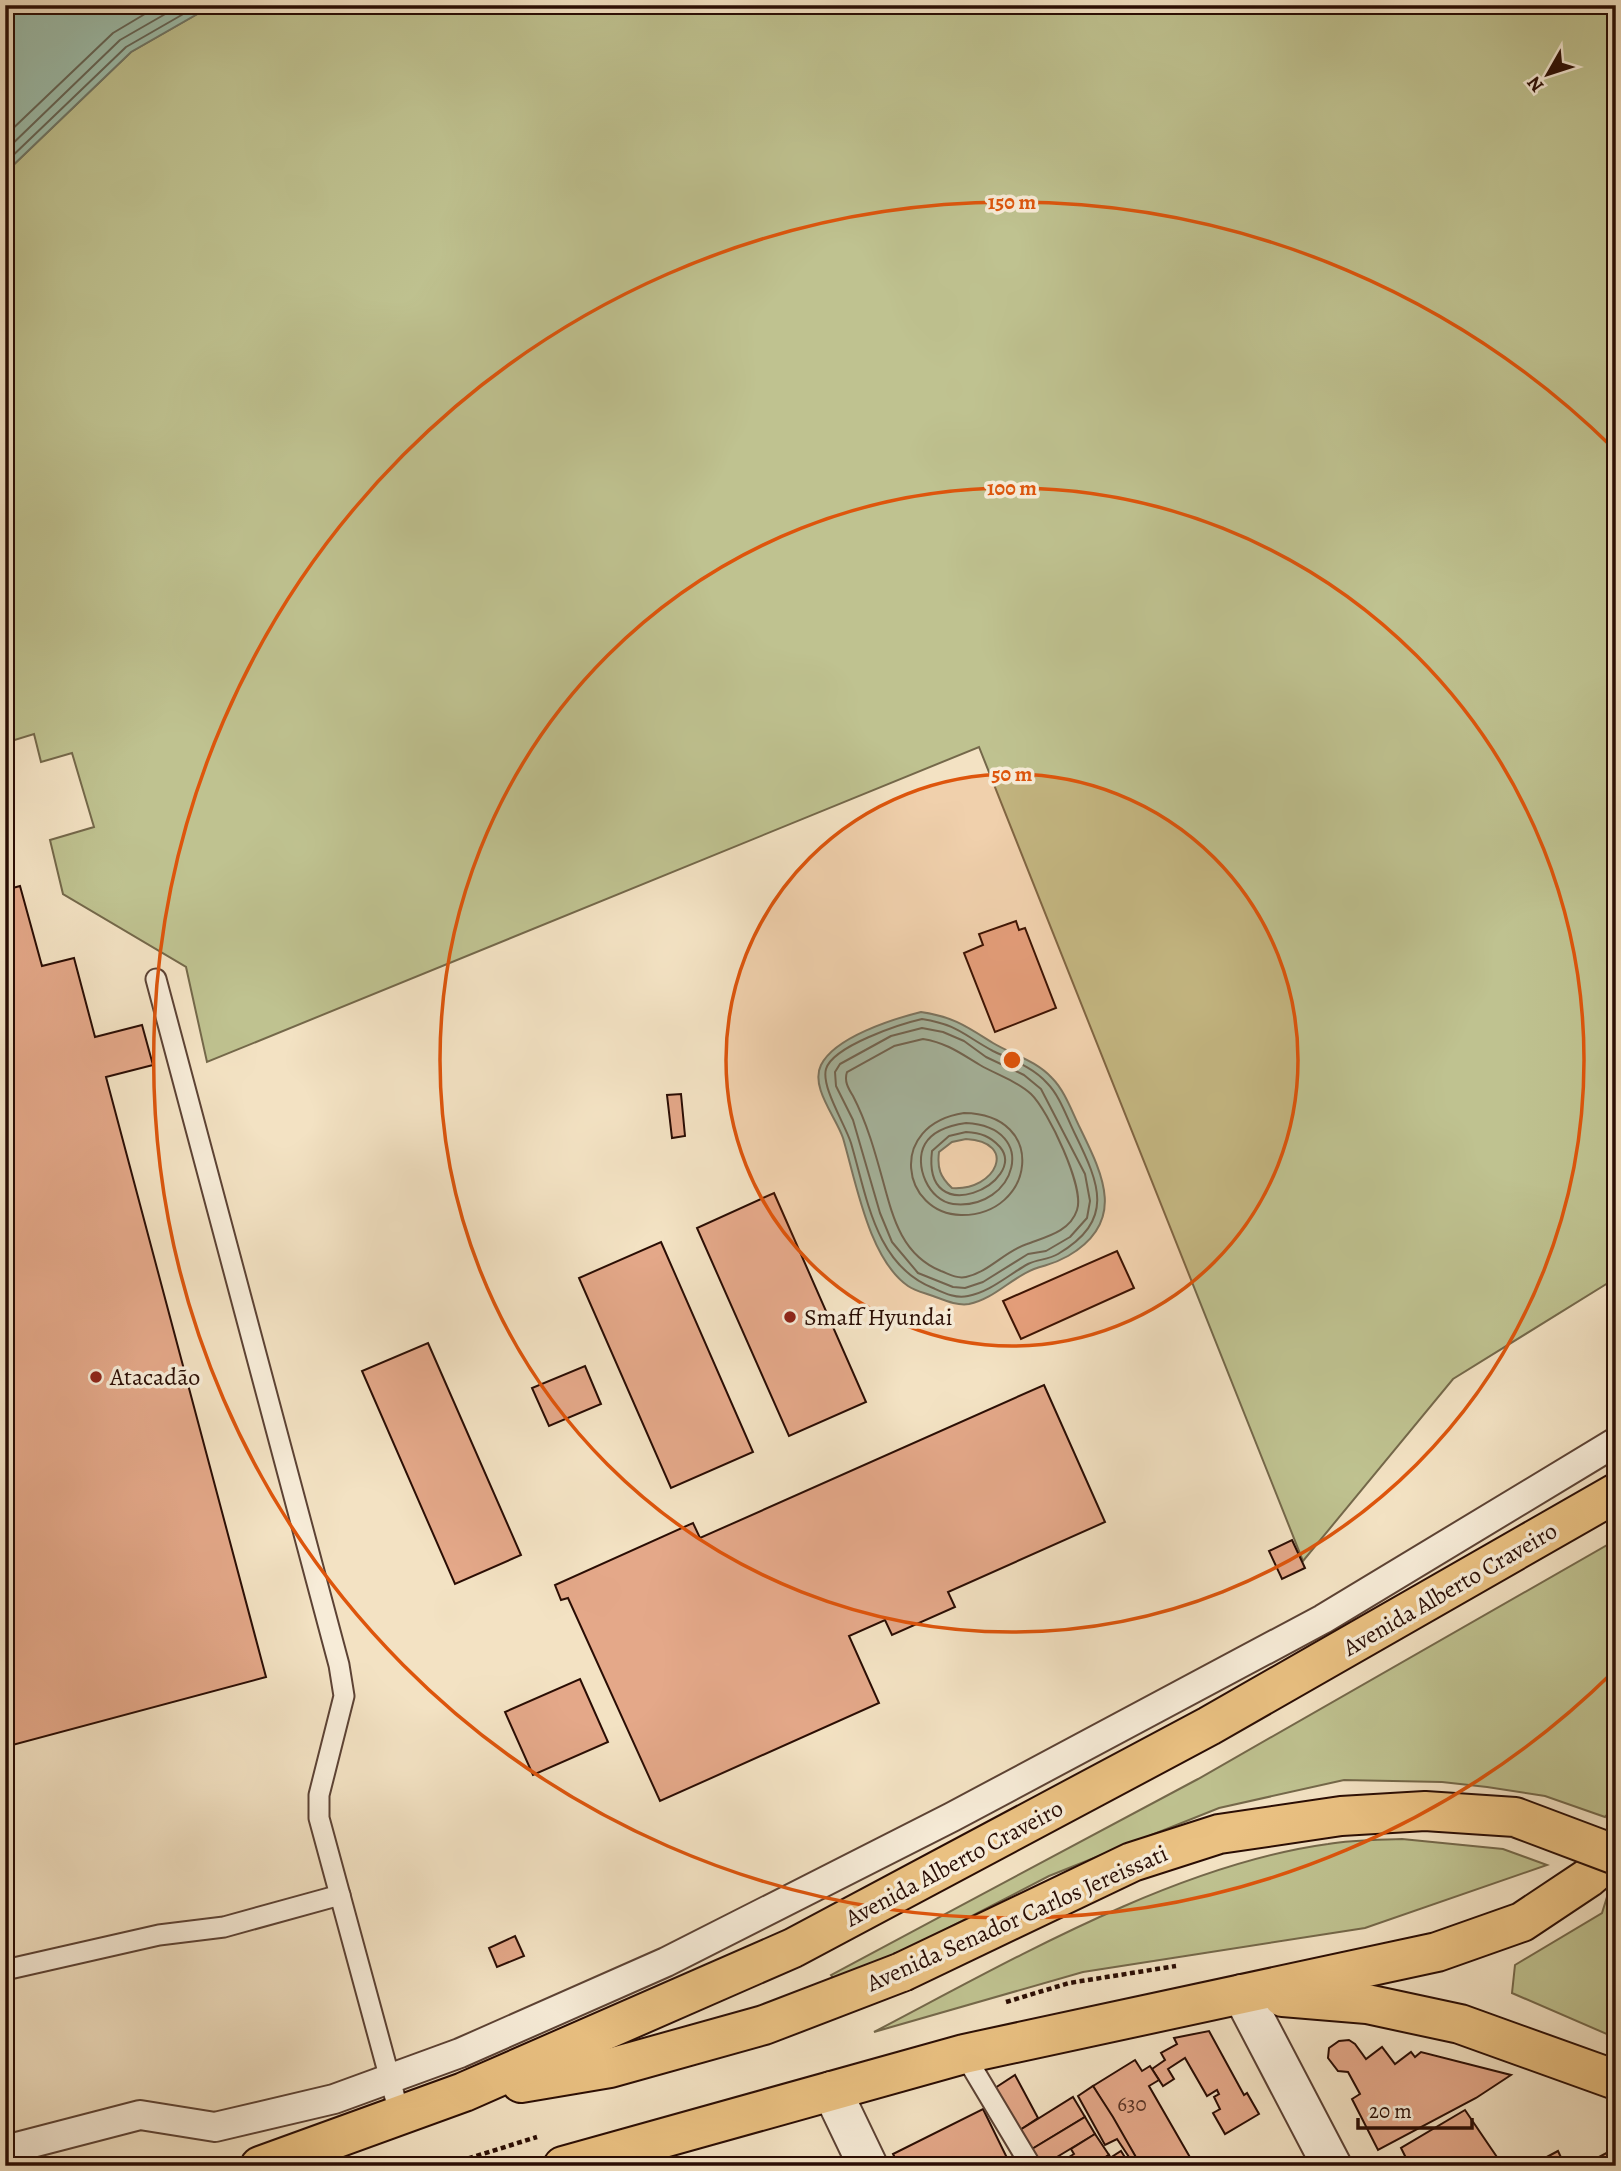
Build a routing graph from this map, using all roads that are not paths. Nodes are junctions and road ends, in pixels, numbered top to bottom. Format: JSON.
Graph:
{"nodes":[{"id":1,"x":156,"y":979,"type":"dead end"},
{"id":2,"x":1616,"y":1442,"type":"edge"},
{"id":3,"x":1616,"y":1493,"type":"edge"},
{"id":4,"x":1616,"y":1855,"type":"edge"},
{"id":5,"x":340,"y":1895,"type":"junction"},
{"id":6,"x":5,"y":1970,"type":"edge"},
{"id":7,"x":1242,"y":1994,"type":"junction"},
{"id":8,"x":964,"y":2054,"type":"junction"},
{"id":9,"x":389,"y":2079,"type":"junction"},
{"id":10,"x":1616,"y":2080,"type":"edge"},
{"id":11,"x":832,"y":2091,"type":"junction"},
{"id":12,"x":464,"y":2092,"type":"junction"},
{"id":13,"x":400,"y":2116,"type":"junction"},
{"id":14,"x":5,"y":2150,"type":"edge"},
{"id":15,"x":260,"y":2166,"type":"edge"},
{"id":16,"x":563,"y":2166,"type":"edge"},
{"id":17,"x":868,"y":2166,"type":"edge"},
{"id":18,"x":1031,"y":2166,"type":"edge"},
{"id":19,"x":1332,"y":2166,"type":"edge"}],
"edges":[{"from":1,"to":5,"type":"lane"},
{"from":2,"to":9,"type":"street"},
{"from":3,"to":12,"type":"main road","name":"Avenida Alberto Craveiro"},
{"from":4,"to":7,"type":"main road"},
{"from":4,"to":12,"type":"main road","name":"Avenida Senador Carlos Jereissati","bridge":true},
{"from":5,"to":6,"type":"lane"},
{"from":5,"to":9,"type":"lane"},
{"from":7,"to":8,"type":"main road"},
{"from":7,"to":10,"type":"main road"},
{"from":7,"to":19,"type":"street"},
{"from":8,"to":11,"type":"main road"},
{"from":8,"to":18,"type":"lane"},
{"from":9,"to":13,"type":"lane"},
{"from":9,"to":14,"type":"street"},
{"from":11,"to":16,"type":"main road"},
{"from":11,"to":17,"type":"street"},
{"from":12,"to":13,"type":"main road","name":"Avenida Alberto Craveiro"},
{"from":13,"to":15,"type":"main road","name":"Avenida Alberto Craveiro"}]}
